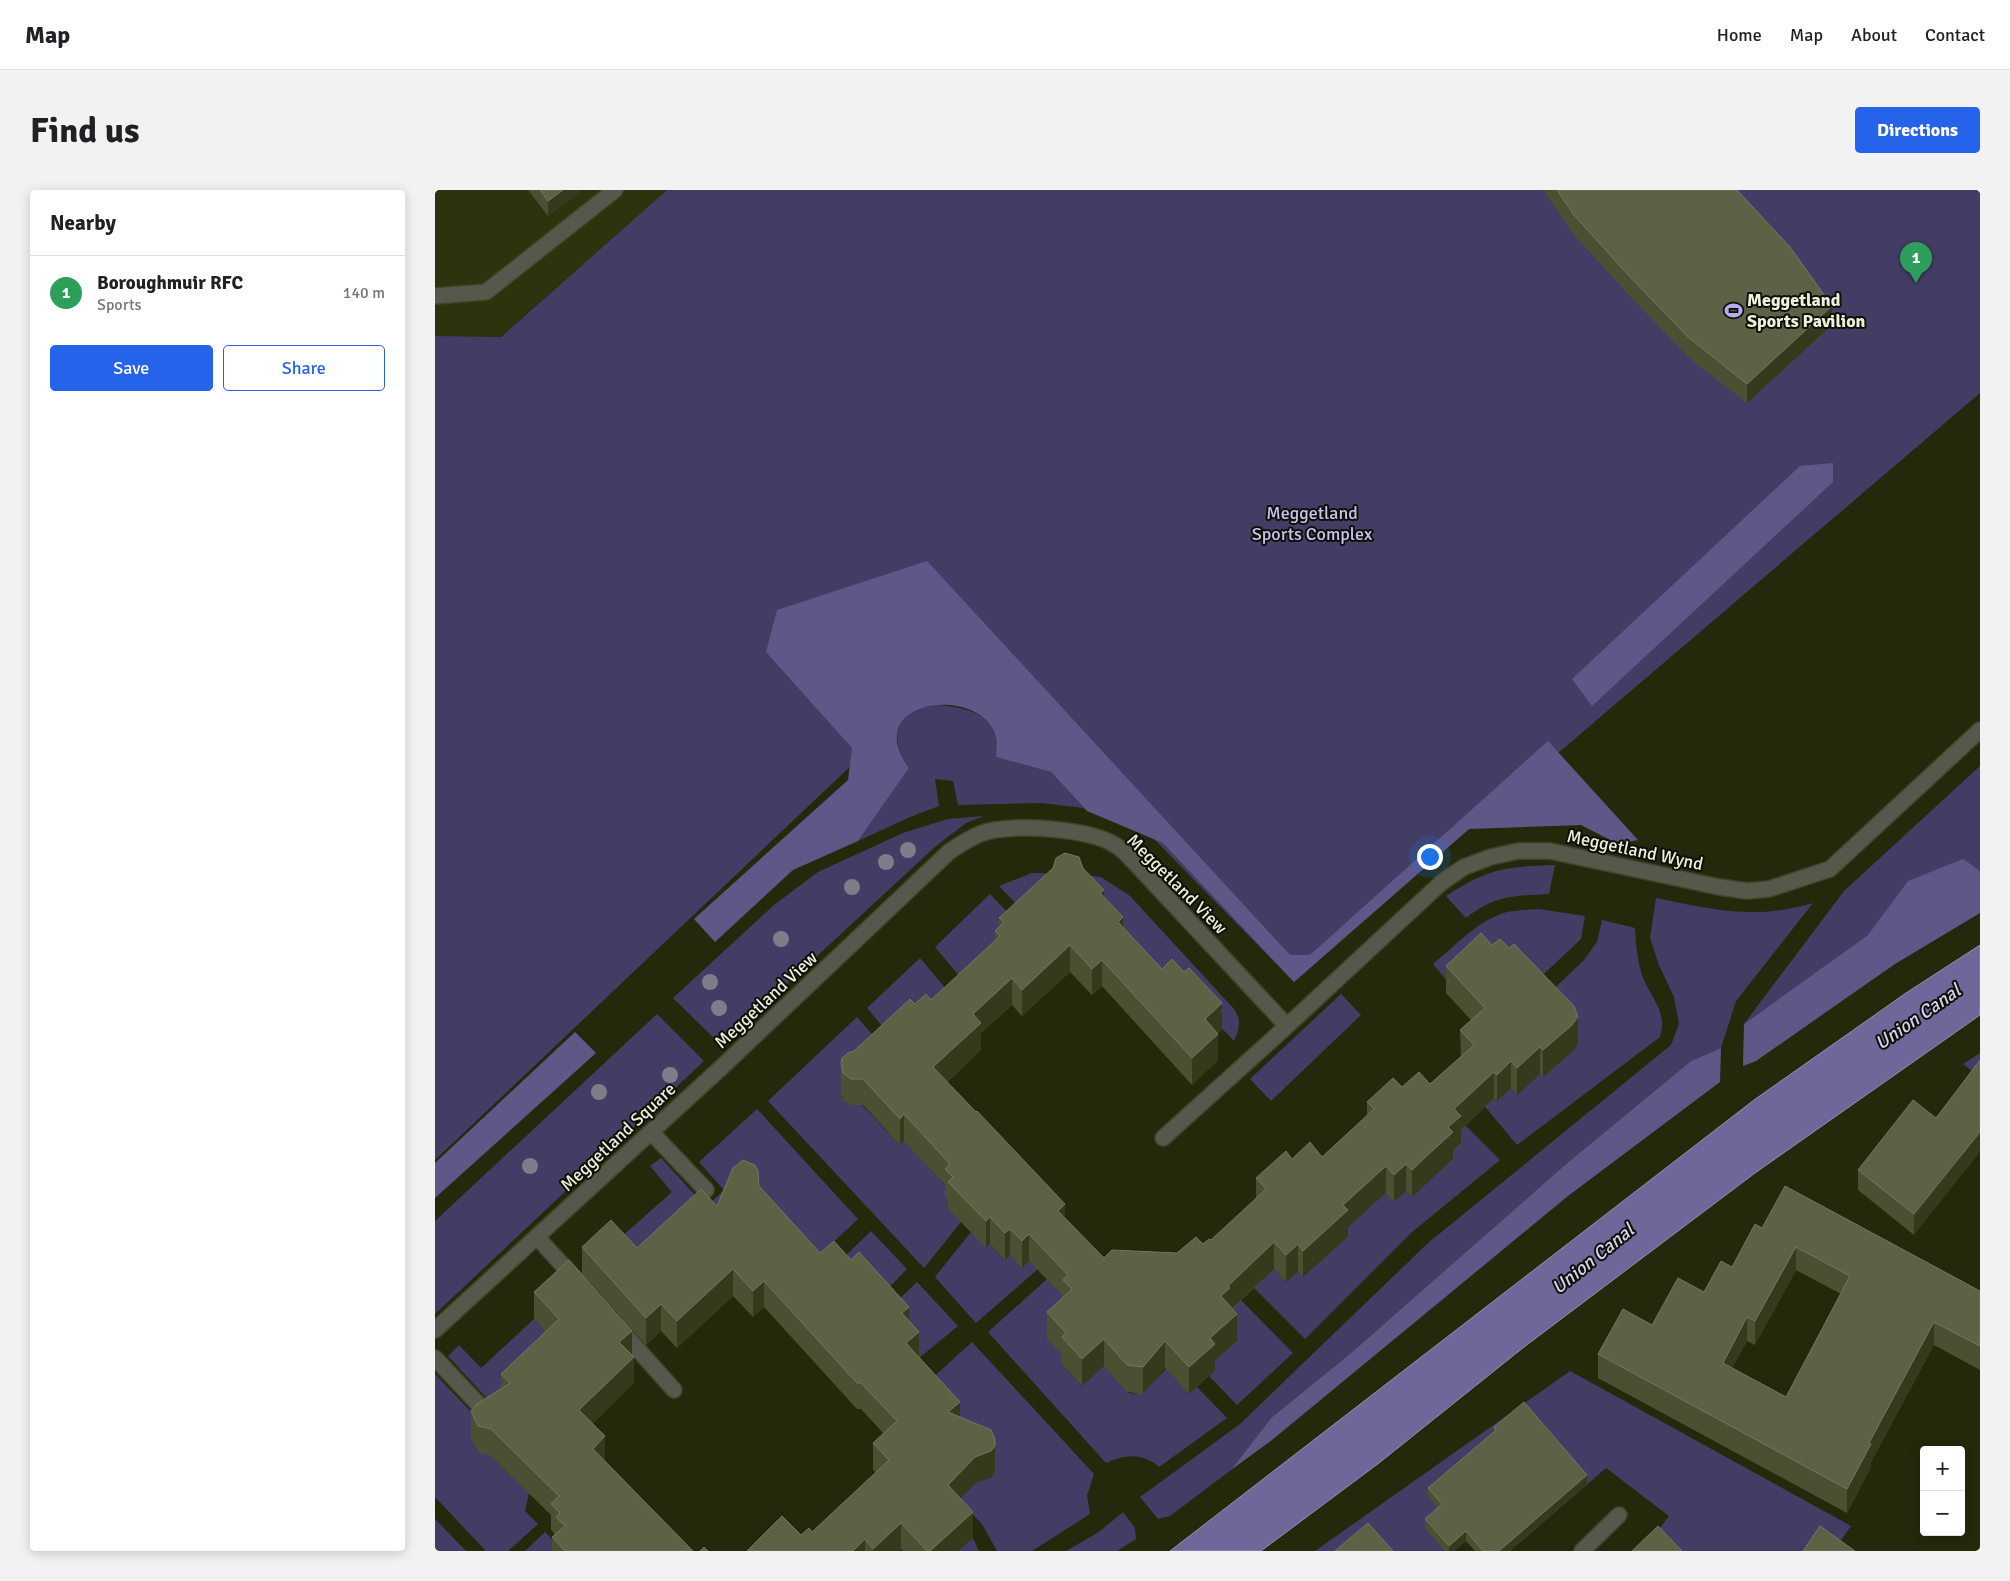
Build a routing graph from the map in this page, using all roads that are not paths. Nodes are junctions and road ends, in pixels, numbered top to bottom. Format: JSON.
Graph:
{"nodes":[{"id":1,"x":615,"y":190,"type":"edge"},
{"id":2,"x":435,"y":296,"type":"edge"},
{"id":3,"x":1980,"y":730,"type":"edge"},
{"id":4,"x":1287,"y":1026,"type":"junction"},
{"id":5,"x":724,"y":1066,"type":"joint"},
{"id":6,"x":651,"y":1132,"type":"junction"},
{"id":7,"x":1163,"y":1138,"type":"dead end"},
{"id":8,"x":706,"y":1190,"type":"dead end"},
{"id":9,"x":537,"y":1237,"type":"junction"},
{"id":10,"x":585,"y":1290,"type":"edge"},
{"id":11,"x":611,"y":1319,"type":"edge"},
{"id":12,"x":435,"y":1330,"type":"edge"},
{"id":13,"x":435,"y":1358,"type":"edge"},
{"id":14,"x":674,"y":1390,"type":"dead end"},
{"id":15,"x":480,"y":1406,"type":"edge"},
{"id":16,"x":1619,"y":1515,"type":"dead end"},
{"id":17,"x":1582,"y":1551,"type":"edge"}],
"edges":[{"from":1,"to":2,"type":"street"},
{"from":3,"to":4,"type":"street","name":"Meggetland Wynd"},
{"from":4,"to":5,"type":"street","name":"Meggetland View"},
{"from":4,"to":7,"type":"street"},
{"from":5,"to":6,"type":"street","name":"Meggetland Square"},
{"from":6,"to":8,"type":"street"},
{"from":6,"to":9,"type":"street","name":"Meggetland Square"},
{"from":9,"to":10,"type":"street"},
{"from":9,"to":12,"type":"street","name":"Meggetland Square"},
{"from":11,"to":14,"type":"street"},
{"from":13,"to":15,"type":"street"},
{"from":16,"to":17,"type":"street"}]}
